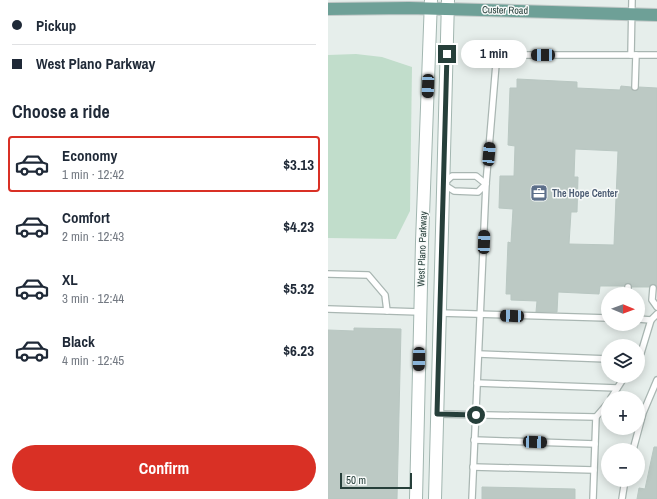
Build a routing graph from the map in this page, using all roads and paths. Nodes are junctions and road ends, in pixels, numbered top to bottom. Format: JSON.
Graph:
{"nodes":[{"id":1,"x":632,"y":0,"type":"edge"},
{"id":2,"x":431,"y":4,"type":"edge"},
{"id":3,"x":448,"y":4,"type":"edge"},
{"id":4,"x":328,"y":9,"type":"edge"},
{"id":5,"x":632,"y":14,"type":"junction"},
{"id":6,"x":657,"y":14,"type":"edge"},
{"id":7,"x":633,"y":55,"type":"junction"},
{"id":8,"x":657,"y":55,"type":"edge"},
{"id":9,"x":635,"y":87,"type":"dead end"},
{"id":10,"x":443,"y":184,"type":"junction"},
{"id":11,"x":486,"y":184,"type":"junction"},
{"id":12,"x":422,"y":242,"type":"junction"},
{"id":13,"x":328,"y":274,"type":"edge"},
{"id":14,"x":653,"y":288,"type":"dead end"},
{"id":15,"x":657,"y":307,"type":"edge"},
{"id":16,"x":328,"y":309,"type":"edge"},
{"id":17,"x":387,"y":311,"type":"junction"},
{"id":18,"x":420,"y":312,"type":"junction"},
{"id":19,"x":657,"y":314,"type":"edge"},
{"id":20,"x":480,"y":315,"type":"junction"},
{"id":21,"x":440,"y":317,"type":"junction"},
{"id":22,"x":601,"y":318,"type":"edge"},
{"id":23,"x":645,"y":320,"type":"edge"},
{"id":24,"x":651,"y":320,"type":"junction"},
{"id":25,"x":645,"y":340,"type":"edge"},
{"id":26,"x":479,"y":354,"type":"junction"},
{"id":27,"x":601,"y":359,"type":"edge"},
{"id":28,"x":657,"y":380,"type":"edge"},
{"id":29,"x":477,"y":383,"type":"junction"},
{"id":30,"x":621,"y":383,"type":"edge"},
{"id":31,"x":617,"y":388,"type":"junction"},
{"id":32,"x":615,"y":391,"type":"edge"},
{"id":33,"x":601,"y":411,"type":"edge"},
{"id":34,"x":437,"y":414,"type":"junction"},
{"id":35,"x":476,"y":415,"type":"junction"},
{"id":36,"x":596,"y":417,"type":"junction"},
{"id":37,"x":474,"y":440,"type":"junction"},
{"id":38,"x":635,"y":443,"type":"edge"},
{"id":39,"x":595,"y":444,"type":"junction"},
{"id":40,"x":473,"y":467,"type":"junction"},
{"id":41,"x":594,"y":470,"type":"junction"},
{"id":42,"x":624,"y":487,"type":"edge"},
{"id":43,"x":416,"y":499,"type":"edge"},
{"id":44,"x":435,"y":499,"type":"edge"},
{"id":45,"x":472,"y":499,"type":"edge"},
{"id":46,"x":593,"y":499,"type":"edge"},
{"id":47,"x":622,"y":499,"type":"edge"}],
"edges":[{"from":1,"to":5,"type":"lane"},
{"from":2,"to":3,"type":"main road","name":"Custer Road"},
{"from":2,"to":4,"type":"main road","name":"Custer Road"},
{"from":2,"to":12,"type":"main road","name":"West Plano Parkway"},
{"from":3,"to":5,"type":"main road","name":"Custer Road"},
{"from":3,"to":10,"type":"main road","name":"West Plano Parkway"},
{"from":5,"to":6,"type":"main road","name":"Custer Road"},
{"from":5,"to":7,"type":"lane"},
{"from":7,"to":8,"type":"lane"},
{"from":7,"to":9,"type":"lane"},
{"from":7,"to":11,"type":"lane"},
{"from":10,"to":11,"type":"lane"},
{"from":10,"to":11,"type":"lane"},
{"from":10,"to":21,"type":"main road","name":"West Plano Parkway"},
{"from":11,"to":20,"type":"lane"},
{"from":12,"to":18,"type":"main road","name":"West Plano Parkway"},
{"from":12,"to":21,"type":"main road"},
{"from":13,"to":17,"type":"lane"},
{"from":14,"to":15,"type":"lane"},
{"from":16,"to":17,"type":"lane"},
{"from":17,"to":18,"type":"lane"},
{"from":18,"to":43,"type":"main road","name":"West Plano Parkway"},
{"from":19,"to":24,"type":"lane"},
{"from":20,"to":21,"type":"lane"},
{"from":20,"to":22,"type":"lane"},
{"from":20,"to":26,"type":"lane"},
{"from":21,"to":34,"type":"main road","name":"West Plano Parkway"},
{"from":23,"to":24,"type":"lane"},
{"from":24,"to":25,"type":"lane"},
{"from":26,"to":27,"type":"lane"},
{"from":26,"to":29,"type":"lane"},
{"from":28,"to":38,"type":"lane"},
{"from":29,"to":31,"type":"lane"},
{"from":29,"to":35,"type":"lane"},
{"from":30,"to":31,"type":"lane"},
{"from":31,"to":32,"type":"lane"},
{"from":33,"to":36,"type":"lane"},
{"from":34,"to":35,"type":"lane"},
{"from":34,"to":44,"type":"main road","name":"West Plano Parkway"},
{"from":35,"to":36,"type":"lane"},
{"from":35,"to":37,"type":"lane"},
{"from":36,"to":39,"type":"lane"},
{"from":37,"to":39,"type":"lane"},
{"from":37,"to":40,"type":"lane"},
{"from":39,"to":41,"type":"lane"},
{"from":40,"to":41,"type":"lane"},
{"from":40,"to":45,"type":"lane"},
{"from":41,"to":46,"type":"lane"},
{"from":42,"to":47,"type":"lane"}]}
